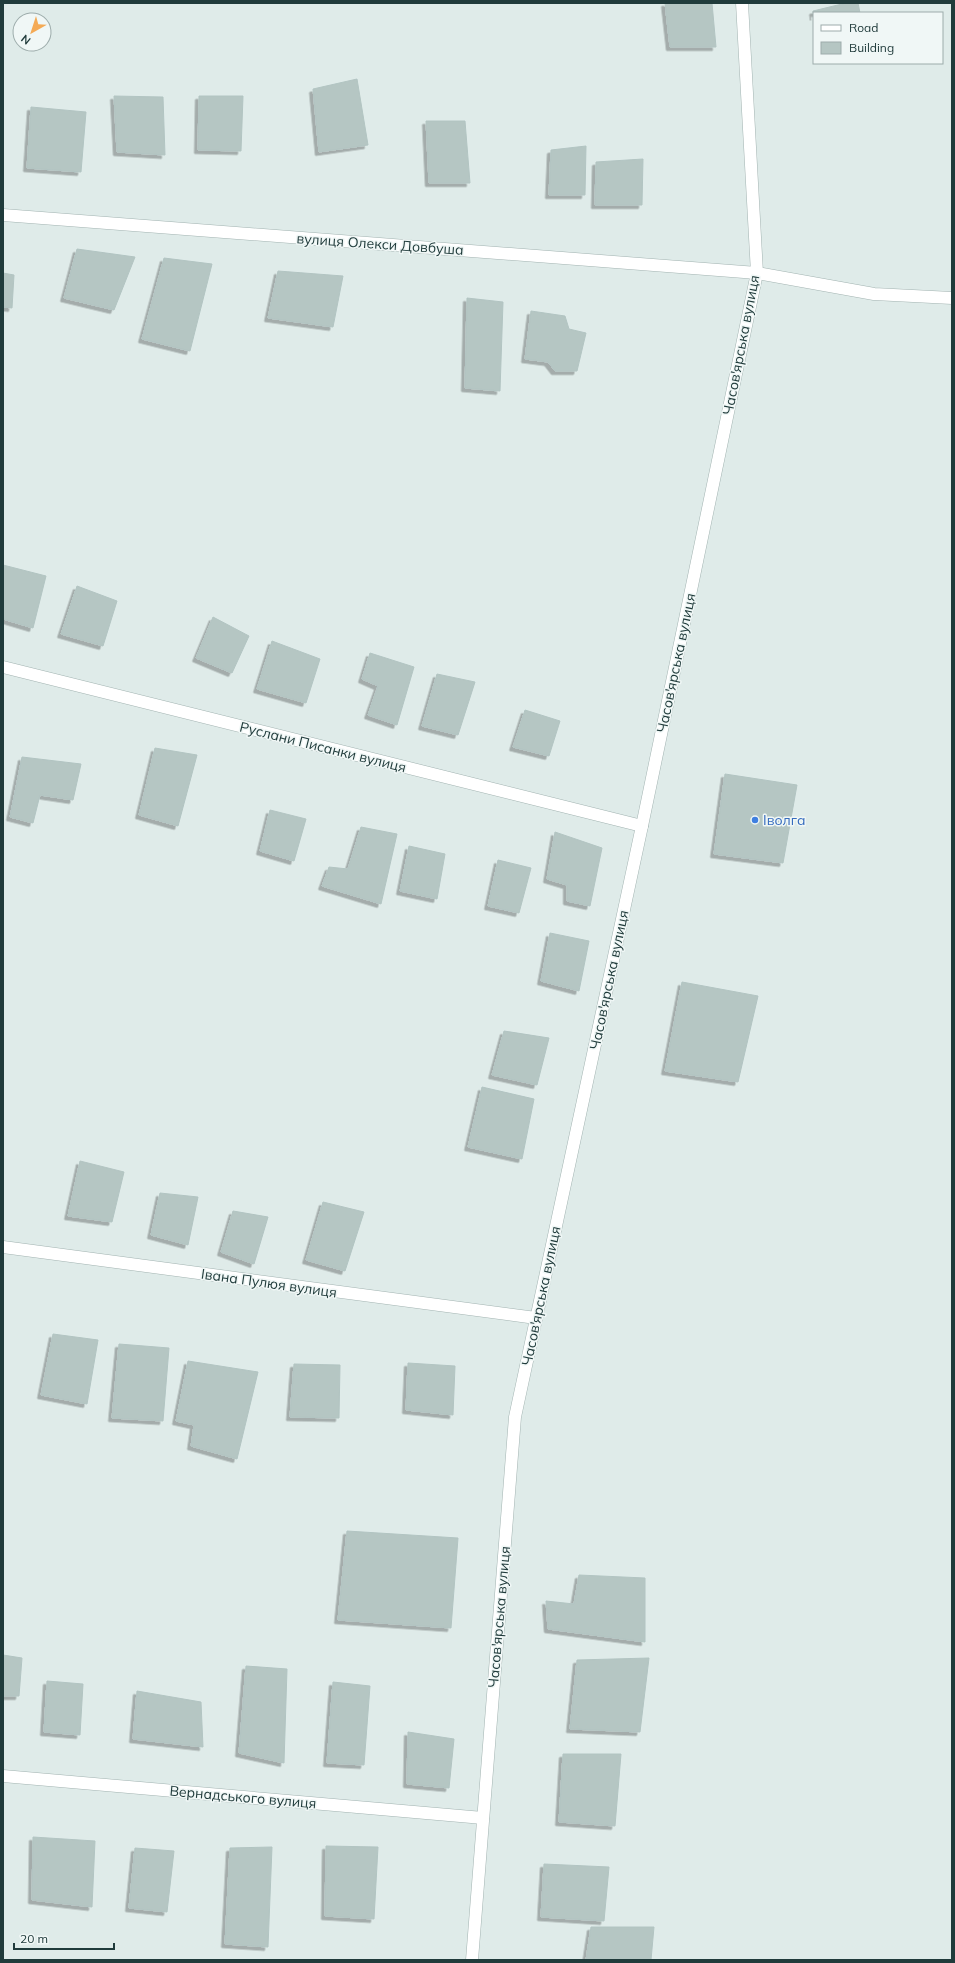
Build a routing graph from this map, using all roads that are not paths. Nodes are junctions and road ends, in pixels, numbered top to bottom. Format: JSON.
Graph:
{"nodes":[{"id":1,"x":742,"y":3,"type":"edge"},
{"id":2,"x":3,"y":215,"type":"edge"},
{"id":3,"x":757,"y":273,"type":"junction"},
{"id":4,"x":952,"y":298,"type":"edge"},
{"id":5,"x":3,"y":667,"type":"edge"},
{"id":6,"x":642,"y":826,"type":"junction"},
{"id":7,"x":3,"y":1247,"type":"edge"},
{"id":8,"x":536,"y":1318,"type":"junction"},
{"id":9,"x":3,"y":1776,"type":"edge"},
{"id":10,"x":483,"y":1818,"type":"junction"},
{"id":11,"x":472,"y":1960,"type":"edge"}],
"edges":[{"from":1,"to":3,"type":"street","name":"Часов'ярська вулиця"},
{"from":2,"to":3,"type":"street","name":"вулиця Олекси Довбуша"},
{"from":3,"to":4,"type":"street","name":"вулиця Олекси Довбуша"},
{"from":3,"to":6,"type":"street","name":"Часов'ярська вулиця"},
{"from":5,"to":6,"type":"street","name":"Руслани Писанки вулиця"},
{"from":6,"to":8,"type":"street","name":"Часов'ярська вулиця"},
{"from":7,"to":8,"type":"street","name":"Івана Пулюя вулиця"},
{"from":8,"to":10,"type":"street","name":"Часов'ярська вулиця"},
{"from":9,"to":10,"type":"street","name":"Вернадського вулиця"},
{"from":10,"to":11,"type":"street","name":"Часов'ярська вулиця"}]}
